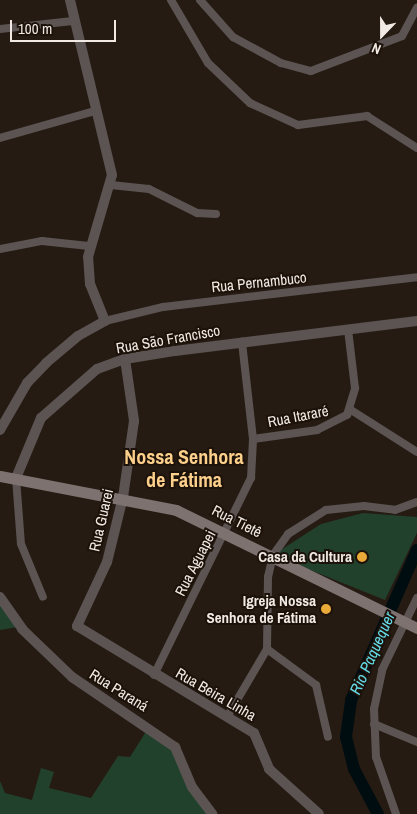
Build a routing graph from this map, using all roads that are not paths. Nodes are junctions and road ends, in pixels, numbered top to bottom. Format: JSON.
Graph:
{"nodes":[{"id":1,"x":70,"y":0,"type":"edge"},
{"id":2,"x":171,"y":0,"type":"edge"},
{"id":3,"x":200,"y":0,"type":"edge"},
{"id":4,"x":417,"y":8,"type":"edge"},
{"id":5,"x":73,"y":21,"type":"junction"},
{"id":6,"x":0,"y":29,"type":"edge"},
{"id":7,"x":95,"y":111,"type":"junction"},
{"id":8,"x":0,"y":138,"type":"edge"},
{"id":9,"x":417,"y":148,"type":"edge"},
{"id":10,"x":111,"y":185,"type":"junction"},
{"id":11,"x":216,"y":214,"type":"dead end"},
{"id":12,"x":90,"y":246,"type":"junction"},
{"id":13,"x":0,"y":249,"type":"edge"},
{"id":14,"x":417,"y":277,"type":"edge"},
{"id":15,"x":105,"y":321,"type":"junction"},
{"id":16,"x":417,"y":322,"type":"edge"},
{"id":17,"x":348,"y":329,"type":"junction"},
{"id":18,"x":242,"y":342,"type":"junction"},
{"id":19,"x":125,"y":359,"type":"junction"},
{"id":20,"x":351,"y":410,"type":"junction"},
{"id":21,"x":0,"y":430,"type":"edge"},
{"id":22,"x":253,"y":439,"type":"junction"},
{"id":23,"x":417,"y":452,"type":"edge"},
{"id":24,"x":0,"y":475,"type":"edge"},
{"id":25,"x":16,"y":478,"type":"junction"},
{"id":26,"x":123,"y":496,"type":"junction"},
{"id":27,"x":417,"y":502,"type":"edge"},
{"id":28,"x":226,"y":532,"type":"junction"},
{"id":29,"x":273,"y":556,"type":"junction"},
{"id":30,"x":0,"y":597,"type":"edge"},
{"id":31,"x":43,"y":597,"type":"dead end"},
{"id":32,"x":417,"y":598,"type":"edge"},
{"id":33,"x":77,"y":622,"type":"joint"},
{"id":34,"x":409,"y":623,"type":"edge"},
{"id":35,"x":267,"y":649,"type":"junction"},
{"id":36,"x":154,"y":675,"type":"junction"},
{"id":37,"x":228,"y":717,"type":"junction"},
{"id":38,"x":374,"y":724,"type":"junction"},
{"id":39,"x":328,"y":737,"type":"dead end"},
{"id":40,"x":417,"y":742,"type":"edge"},
{"id":41,"x":212,"y":814,"type":"edge"},
{"id":42,"x":319,"y":814,"type":"edge"},
{"id":43,"x":396,"y":814,"type":"edge"}],
"edges":[{"from":1,"to":5,"type":"street"},
{"from":2,"to":9,"type":"street"},
{"from":3,"to":4,"type":"street"},
{"from":5,"to":6,"type":"street"},
{"from":5,"to":7,"type":"street"},
{"from":7,"to":8,"type":"street"},
{"from":7,"to":10,"type":"street"},
{"from":10,"to":11,"type":"street"},
{"from":10,"to":12,"type":"street"},
{"from":12,"to":13,"type":"street"},
{"from":12,"to":15,"type":"street"},
{"from":14,"to":15,"type":"street","name":"Rua Pernambuco"},
{"from":15,"to":21,"type":"street"},
{"from":16,"to":17,"type":"street","name":"Rua São Francisco"},
{"from":17,"to":18,"type":"street","name":"Rua São Francisco"},
{"from":17,"to":20,"type":"street","name":"Rua Itararé"},
{"from":18,"to":19,"type":"street","name":"Rua São Francisco"},
{"from":18,"to":22,"type":"street","name":"Rua Aguapei"},
{"from":19,"to":25,"type":"street","name":"Rua São Francisco"},
{"from":19,"to":26,"type":"street","name":"Rua Guarei"},
{"from":20,"to":22,"type":"street","name":"Rua Itararé"},
{"from":20,"to":23,"type":"street"},
{"from":22,"to":28,"type":"street","name":"Rua Aguapei"},
{"from":24,"to":25,"type":"main road","name":"Rua Tietê"},
{"from":25,"to":26,"type":"main road","name":"Rua Tietê"},
{"from":25,"to":31,"type":"street","name":"Rua São Francisco"},
{"from":26,"to":28,"type":"main road","name":"Rua Tietê"},
{"from":26,"to":33,"type":"street","name":"Rua Guarei"},
{"from":27,"to":29,"type":"street"},
{"from":28,"to":29,"type":"main road","name":"Rua Tietê"},
{"from":28,"to":36,"type":"street","name":"Rua Aguapei"},
{"from":29,"to":34,"type":"main road","name":"Rua Tietê"},
{"from":29,"to":35,"type":"street"},
{"from":30,"to":41,"type":"street","name":"Rua Paraná"},
{"from":32,"to":34,"type":"street"},
{"from":33,"to":36,"type":"street","name":"Rua Beira Linha"},
{"from":34,"to":38,"type":"street"},
{"from":35,"to":37,"type":"street"},
{"from":35,"to":39,"type":"street"},
{"from":36,"to":37,"type":"street","name":"Rua Beira Linha"},
{"from":37,"to":42,"type":"street","name":"Rua Beira Linha"},
{"from":38,"to":40,"type":"street"},
{"from":38,"to":43,"type":"street"}]}
